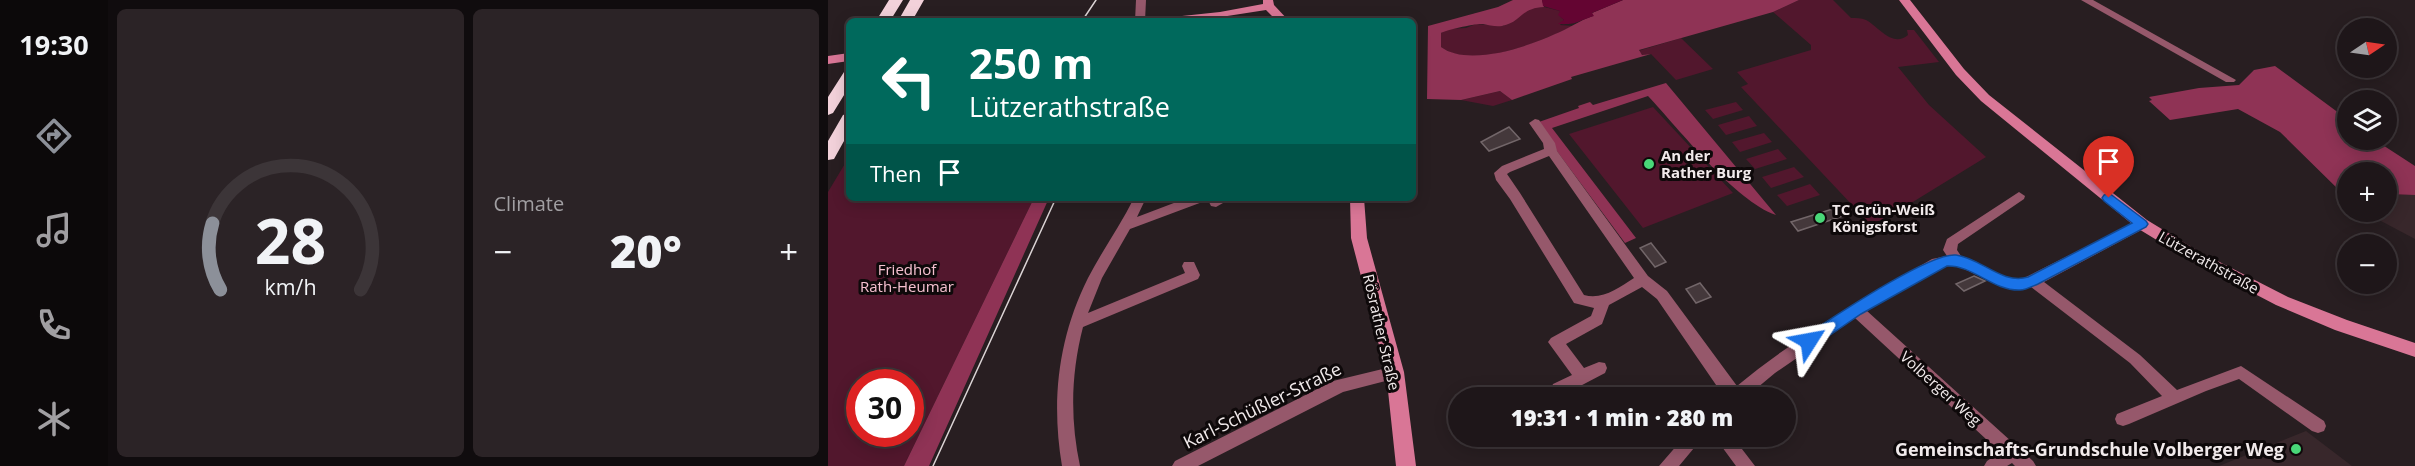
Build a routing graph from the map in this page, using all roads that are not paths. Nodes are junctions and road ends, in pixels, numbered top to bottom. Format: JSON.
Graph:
{"nodes":[{"id":1,"x":896,"y":0,"type":"edge"},
{"id":2,"x":917,"y":0,"type":"edge"},
{"id":3,"x":1141,"y":0,"type":"edge"},
{"id":4,"x":1904,"y":0,"type":"edge"},
{"id":5,"x":2086,"y":0,"type":"edge"},
{"id":6,"x":1269,"y":3,"type":"edge"},
{"id":7,"x":885,"y":18,"type":"edge"},
{"id":8,"x":907,"y":18,"type":"edge"},
{"id":9,"x":1140,"y":18,"type":"edge"},
{"id":10,"x":1192,"y":18,"type":"edge"},
{"id":11,"x":1281,"y":18,"type":"edge"},
{"id":12,"x":846,"y":57,"type":"edge"},
{"id":13,"x":828,"y":60,"type":"edge"},
{"id":14,"x":846,"y":80,"type":"edge"},
{"id":15,"x":2230,"y":80,"type":"dead end"},
{"id":16,"x":828,"y":110,"type":"edge"},
{"id":17,"x":846,"y":123,"type":"edge"},
{"id":18,"x":1535,"y":123,"type":"dead end"},
{"id":19,"x":1551,"y":151,"type":"junction"},
{"id":20,"x":828,"y":155,"type":"edge"},
{"id":21,"x":2019,"y":196,"type":"dead end"},
{"id":22,"x":1139,"y":201,"type":"edge"},
{"id":23,"x":1192,"y":201,"type":"edge"},
{"id":24,"x":1357,"y":201,"type":"edge"},
{"id":25,"x":2142,"y":224,"type":"junction"},
{"id":26,"x":1128,"y":225,"type":"junction"},
{"id":27,"x":1956,"y":260,"type":"junction"},
{"id":28,"x":1189,"y":266,"type":"dead end"},
{"id":29,"x":1643,"y":280,"type":"junction"},
{"id":30,"x":2033,"y":281,"type":"junction"},
{"id":31,"x":1603,"y":302,"type":"junction"},
{"id":32,"x":1856,"y":310,"type":"junction"},
{"id":33,"x":1076,"y":324,"type":"junction"},
{"id":34,"x":2415,"y":350,"type":"edge"},
{"id":35,"x":1599,"y":368,"type":"dead end"},
{"id":36,"x":1395,"y":372,"type":"junction"},
{"id":37,"x":1582,"y":377,"type":"junction"},
{"id":38,"x":1563,"y":387,"type":"edge"},
{"id":39,"x":1727,"y":387,"type":"edge"},
{"id":40,"x":1745,"y":387,"type":"edge"},
{"id":41,"x":2175,"y":398,"type":"junction"},
{"id":42,"x":2123,"y":419,"type":"dead end"},
{"id":43,"x":2318,"y":426,"type":"dead end"},
{"id":44,"x":1686,"y":447,"type":"edge"},
{"id":45,"x":1731,"y":447,"type":"edge"},
{"id":46,"x":2012,"y":453,"type":"junction"},
{"id":47,"x":1071,"y":466,"type":"edge"},
{"id":48,"x":1180,"y":466,"type":"edge"},
{"id":49,"x":1406,"y":466,"type":"edge"},
{"id":50,"x":1668,"y":466,"type":"edge"},
{"id":51,"x":1746,"y":466,"type":"edge"},
{"id":52,"x":1993,"y":466,"type":"edge"},
{"id":53,"x":2026,"y":466,"type":"edge"}],
"edges":[{"from":1,"to":7,"type":"highway"},
{"from":2,"to":8,"type":"highway"},
{"from":3,"to":9,"type":"street"},
{"from":4,"to":25,"type":"street","name":"Lützerathstraße"},
{"from":5,"to":15,"type":"street"},
{"from":6,"to":10,"type":"street"},
{"from":6,"to":11,"type":"street"},
{"from":12,"to":13,"type":"street"},
{"from":14,"to":16,"type":"highway"},
{"from":17,"to":20,"type":"highway"},
{"from":18,"to":19,"type":"street"},
{"from":19,"to":29,"type":"street"},
{"from":19,"to":31,"type":"street"},
{"from":21,"to":27,"type":"street"},
{"from":22,"to":26,"type":"street"},
{"from":23,"to":26,"type":"street"},
{"from":24,"to":36,"type":"street","name":"Rösrather Straße"},
{"from":25,"to":30,"type":"street"},
{"from":25,"to":34,"type":"street","name":"Lützerathstraße"},
{"from":26,"to":33,"type":"street"},
{"from":27,"to":30,"type":"street"},
{"from":27,"to":32,"type":"street"},
{"from":28,"to":33,"type":"street"},
{"from":29,"to":31,"type":"street"},
{"from":29,"to":39,"type":"street"},
{"from":30,"to":41,"type":"street"},
{"from":31,"to":37,"type":"street"},
{"from":32,"to":40,"type":"street"},
{"from":32,"to":46,"type":"street","name":"Volberger Weg"},
{"from":33,"to":47,"type":"street"},
{"from":35,"to":37,"type":"street"},
{"from":36,"to":48,"type":"street","name":"Karl-Schüßler-Straße"},
{"from":36,"to":49,"type":"street","name":"Rösrather Straße"},
{"from":37,"to":38,"type":"street"},
{"from":41,"to":42,"type":"street"},
{"from":41,"to":43,"type":"street"},
{"from":44,"to":50,"type":"street"},
{"from":45,"to":51,"type":"street"},
{"from":46,"to":52,"type":"street"},
{"from":46,"to":53,"type":"street","name":"Volberger Weg"}]}
